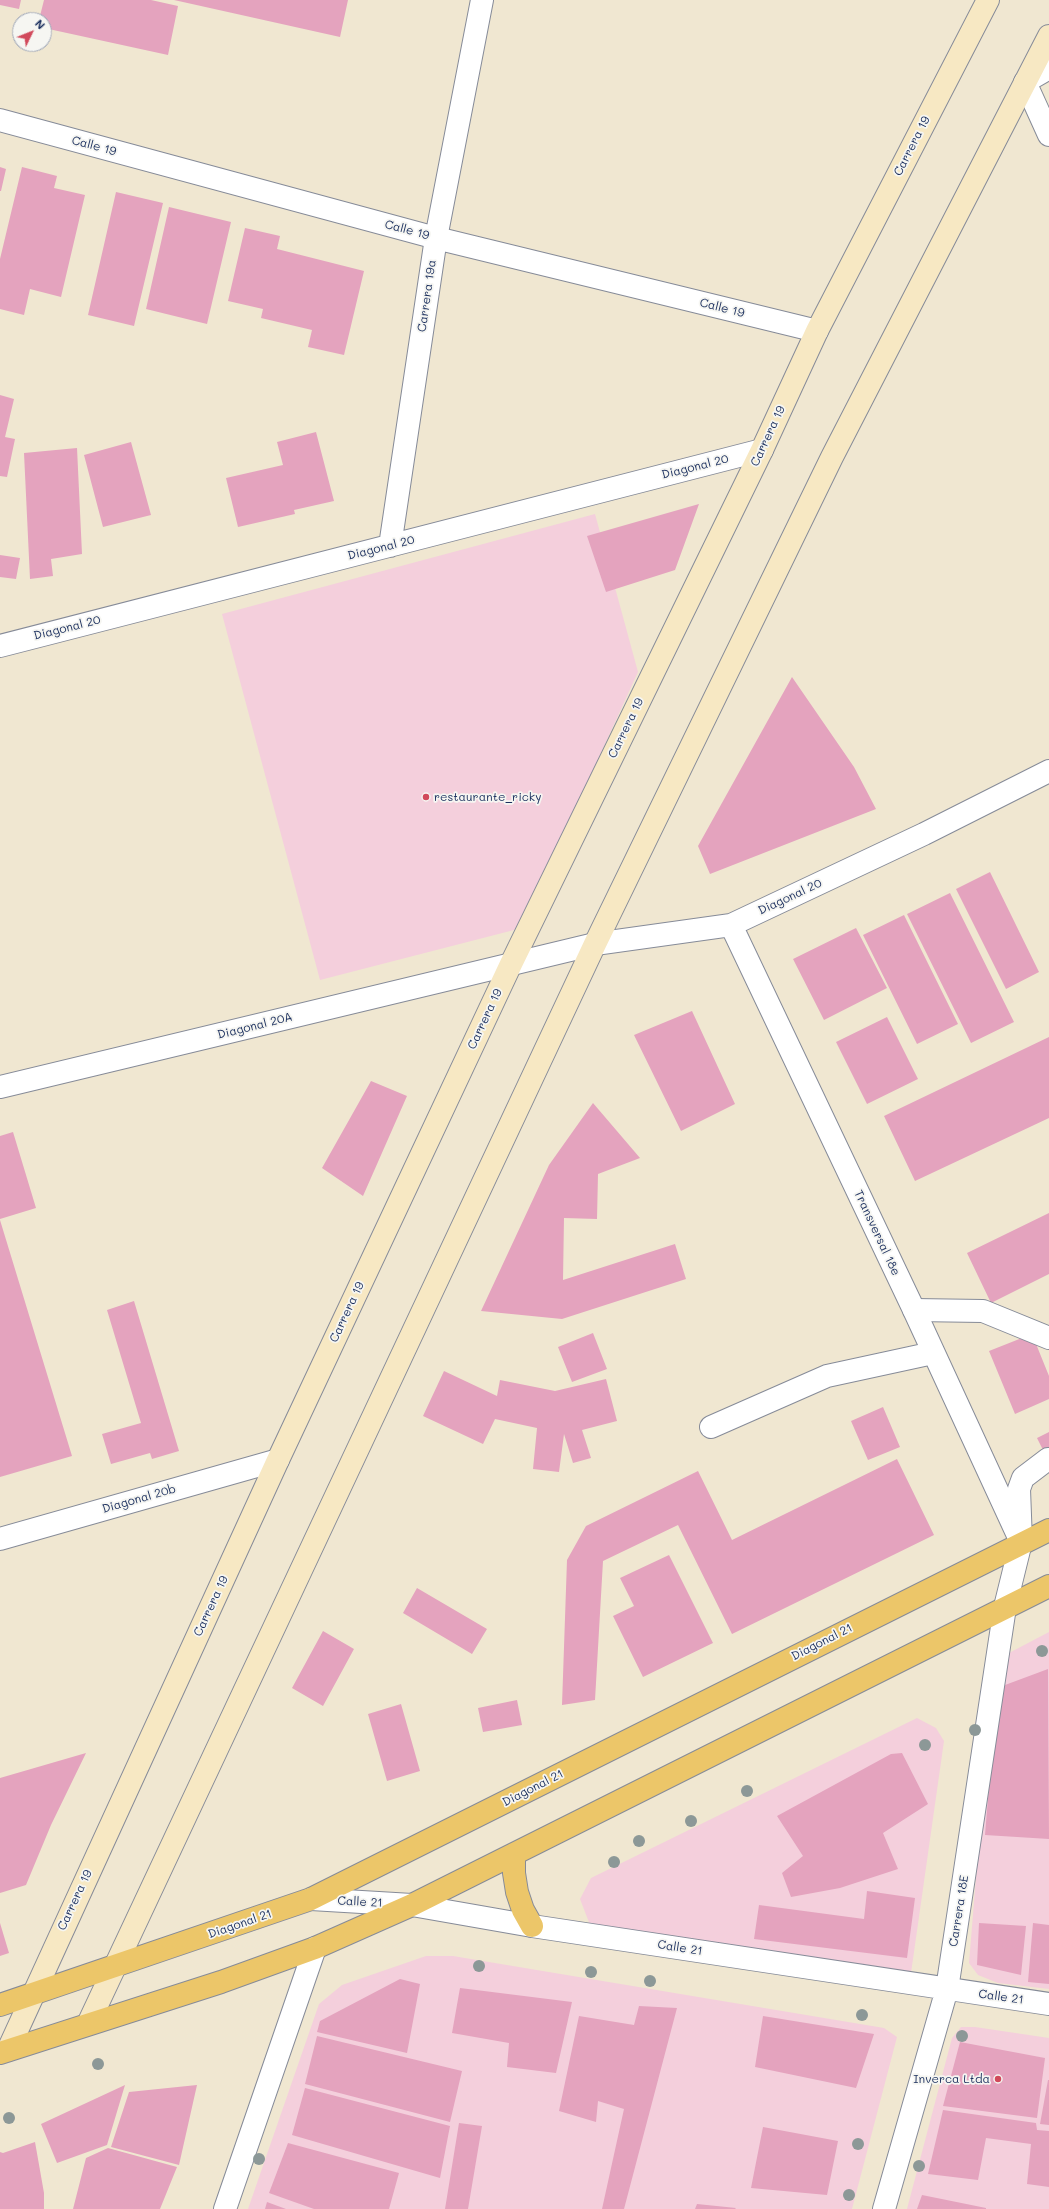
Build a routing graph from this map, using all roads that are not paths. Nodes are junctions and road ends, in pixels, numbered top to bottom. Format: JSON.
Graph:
{"nodes":[{"id":1,"x":482,"y":0,"type":"edge"},
{"id":2,"x":988,"y":0,"type":"edge"},
{"id":3,"x":1049,"y":36,"type":"edge"},
{"id":4,"x":1049,"y":68,"type":"edge"},
{"id":5,"x":1025,"y":82,"type":"junction"},
{"id":6,"x":0,"y":120,"type":"edge"},
{"id":7,"x":1049,"y":135,"type":"edge"},
{"id":8,"x":436,"y":238,"type":"junction"},
{"id":9,"x":817,"y":331,"type":"junction"},
{"id":10,"x":762,"y":450,"type":"junction"},
{"id":11,"x":390,"y":546,"type":"junction"},
{"id":12,"x":0,"y":646,"type":"edge"},
{"id":13,"x":1049,"y":771,"type":"edge"},
{"id":14,"x":731,"y":925,"type":"junction"},
{"id":15,"x":596,"y":944,"type":"junction"},
{"id":16,"x":511,"y":964,"type":"junction"},
{"id":17,"x":0,"y":1087,"type":"edge"},
{"id":18,"x":914,"y":1310,"type":"junction"},
{"id":19,"x":1049,"y":1338,"type":"edge"},
{"id":20,"x":933,"y":1353,"type":"junction"},
{"id":21,"x":711,"y":1427,"type":"dead end"},
{"id":22,"x":278,"y":1460,"type":"junction"},
{"id":23,"x":1048,"y":1460,"type":"dead end"},
{"id":24,"x":1049,"y":1530,"type":"edge"},
{"id":25,"x":0,"y":1539,"type":"edge"},
{"id":26,"x":1020,"y":1542,"type":"junction"},
{"id":27,"x":1049,"y":1586,"type":"edge"},
{"id":28,"x":1005,"y":1607,"type":"junction"},
{"id":29,"x":514,"y":1854,"type":"junction"},
{"id":30,"x":311,"y":1899,"type":"junction"},
{"id":31,"x":412,"y":1905,"type":"junction"},
{"id":32,"x":532,"y":1926,"type":"junction"},
{"id":33,"x":315,"y":1948,"type":"junction"},
{"id":34,"x":117,"y":1964,"type":"junction"},
{"id":35,"x":947,"y":1989,"type":"junction"},
{"id":36,"x":31,"y":1996,"type":"junction"},
{"id":37,"x":1049,"y":2004,"type":"edge"},
{"id":38,"x":0,"y":2005,"type":"edge"},
{"id":39,"x":88,"y":2024,"type":"junction"},
{"id":40,"x":4,"y":2052,"type":"edge"},
{"id":41,"x":226,"y":2209,"type":"edge"},
{"id":42,"x":884,"y":2209,"type":"edge"}],
"edges":[{"from":1,"to":8,"type":"street","name":"Carrera 19a"},
{"from":2,"to":9,"type":"street","name":"Carrera 19"},
{"from":3,"to":5,"type":"street"},
{"from":4,"to":5,"type":"street"},
{"from":5,"to":7,"type":"street"},
{"from":5,"to":15,"type":"street"},
{"from":6,"to":8,"type":"street","name":"Calle 19"},
{"from":8,"to":9,"type":"street","name":"Calle 19"},
{"from":8,"to":11,"type":"street","name":"Carrera 19a"},
{"from":9,"to":10,"type":"street","name":"Carrera 19"},
{"from":10,"to":11,"type":"street","name":"Diagonal 20"},
{"from":10,"to":16,"type":"street","name":"Carrera 19"},
{"from":11,"to":12,"type":"street","name":"Diagonal 20"},
{"from":13,"to":14,"type":"street","name":"Diagonal 20"},
{"from":14,"to":15,"type":"street","name":"Diagonal 20"},
{"from":14,"to":18,"type":"street","name":"Transversal 18e"},
{"from":15,"to":16,"type":"street","name":"Diagonal 20"},
{"from":15,"to":34,"type":"street"},
{"from":16,"to":17,"type":"street","name":"Diagonal 20A"},
{"from":16,"to":22,"type":"street","name":"Carrera 19"},
{"from":18,"to":19,"type":"street"},
{"from":18,"to":20,"type":"street","name":"Transversal 18e"},
{"from":20,"to":21,"type":"street"},
{"from":20,"to":26,"type":"street","name":"Transversal 18e"},
{"from":22,"to":25,"type":"street","name":"Diagonal 20b"},
{"from":22,"to":36,"type":"street","name":"Carrera 19"},
{"from":23,"to":26,"type":"street","name":"Carrera 18E"},
{"from":24,"to":26,"type":"highway","name":"Diagonal 21"},
{"from":26,"to":28,"type":"street","name":"Carrera 18E"},
{"from":26,"to":30,"type":"highway","name":"Diagonal 21"},
{"from":27,"to":28,"type":"highway"},
{"from":28,"to":29,"type":"highway"},
{"from":28,"to":35,"type":"street","name":"Carrera 18E"},
{"from":29,"to":31,"type":"highway"},
{"from":29,"to":32,"type":"highway"},
{"from":30,"to":31,"type":"street","name":"Calle 21"},
{"from":30,"to":34,"type":"highway","name":"Diagonal 21"},
{"from":31,"to":32,"type":"street","name":"Calle 21"},
{"from":31,"to":33,"type":"highway"},
{"from":32,"to":35,"type":"street","name":"Calle 21"},
{"from":33,"to":39,"type":"highway"},
{"from":33,"to":41,"type":"street"},
{"from":34,"to":36,"type":"highway","name":"Diagonal 21"},
{"from":34,"to":39,"type":"street"},
{"from":35,"to":37,"type":"street","name":"Calle 21"},
{"from":35,"to":42,"type":"street","name":"Carrera 18E"},
{"from":36,"to":38,"type":"highway","name":"Diagonal 21"},
{"from":36,"to":40,"type":"street","name":"Carrera 19"},
{"from":39,"to":40,"type":"highway"}]}
